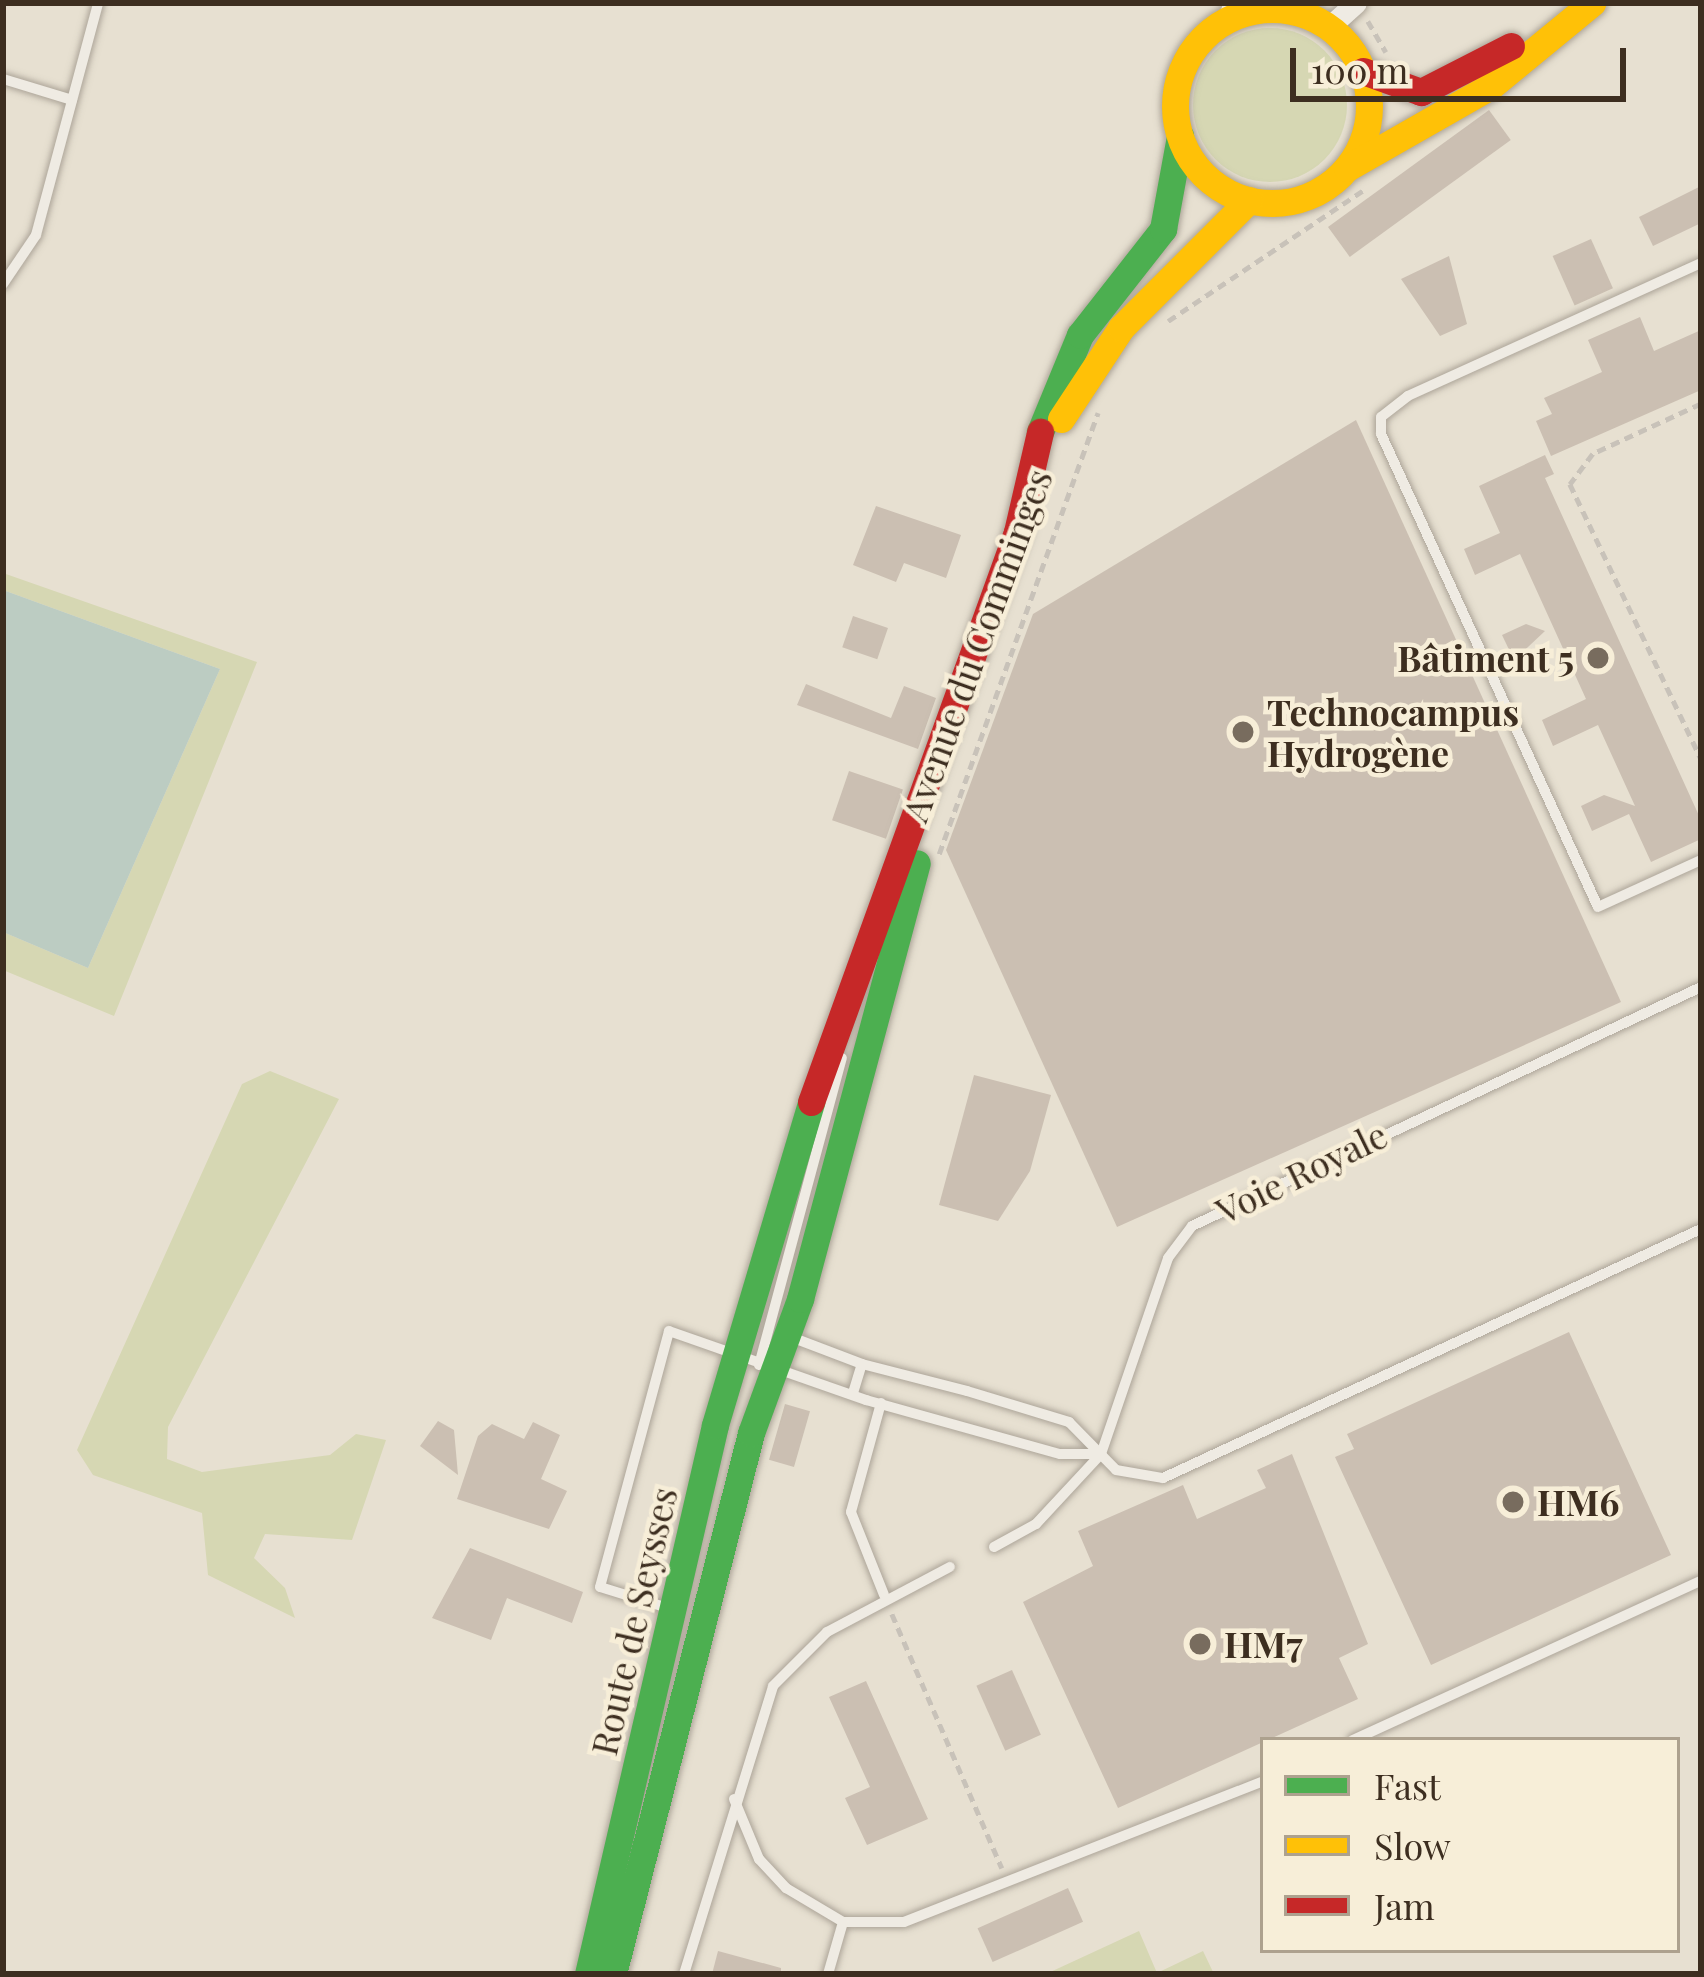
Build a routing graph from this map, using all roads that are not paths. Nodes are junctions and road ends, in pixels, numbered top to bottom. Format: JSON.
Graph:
{"nodes":[{"id":1,"x":98,"y":3,"type":"edge"},
{"id":2,"x":1569,"y":3,"type":"edge"},
{"id":3,"x":1592,"y":3,"type":"edge"},
{"id":4,"x":1354,"y":4,"type":"edge"},
{"id":5,"x":1289,"y":7,"type":"edge"},
{"id":6,"x":1215,"y":17,"type":"edge"},
{"id":7,"x":1329,"y":27,"type":"junction"},
{"id":8,"x":1363,"y":71,"type":"junction"},
{"id":9,"x":3,"y":79,"type":"edge"},
{"id":10,"x":72,"y":100,"type":"junction"},
{"id":11,"x":1180,"y":136,"type":"junction"},
{"id":12,"x":1347,"y":168,"type":"junction"},
{"id":13,"x":1249,"y":200,"type":"junction"},
{"id":14,"x":1701,"y":263,"type":"edge"},
{"id":15,"x":3,"y":284,"type":"edge"},
{"id":16,"x":1701,"y":860,"type":"edge"},
{"id":17,"x":1701,"y":987,"type":"edge"},
{"id":18,"x":1701,"y":1229,"type":"edge"},
{"id":19,"x":778,"y":1293,"type":"junction"},
{"id":20,"x":764,"y":1352,"type":"junction"},
{"id":21,"x":862,"y":1364,"type":"junction"},
{"id":22,"x":853,"y":1393,"type":"junction"},
{"id":23,"x":881,"y":1403,"type":"junction"},
{"id":24,"x":1101,"y":1454,"type":"junction"},
{"id":25,"x":994,"y":1547,"type":"dead end"},
{"id":26,"x":950,"y":1567,"type":"dead end"},
{"id":27,"x":1701,"y":1581,"type":"edge"},
{"id":28,"x":884,"y":1595,"type":"junction"},
{"id":29,"x":673,"y":1609,"type":"junction"},
{"id":30,"x":1360,"y":1737,"type":"edge"},
{"id":31,"x":1260,"y":1782,"type":"edge"},
{"id":32,"x":734,"y":1799,"type":"junction"},
{"id":33,"x":843,"y":1922,"type":"junction"},
{"id":34,"x":588,"y":1974,"type":"edge"},
{"id":35,"x":613,"y":1974,"type":"edge"},
{"id":36,"x":684,"y":1974,"type":"edge"},
{"id":37,"x":828,"y":1974,"type":"edge"}],
"edges":[{"from":1,"to":10,"type":"lane"},
{"from":2,"to":8,"type":"main road"},
{"from":3,"to":12,"type":"main road"},
{"from":4,"to":7,"type":"street"},
{"from":5,"to":6,"type":"main road"},
{"from":5,"to":7,"type":"main road"},
{"from":6,"to":11,"type":"main road"},
{"from":7,"to":8,"type":"main road"},
{"from":8,"to":12,"type":"main road"},
{"from":9,"to":10,"type":"lane"},
{"from":10,"to":15,"type":"lane"},
{"from":11,"to":13,"type":"main road"},
{"from":11,"to":19,"type":"main road","name":"Avenue du Comminges"},
{"from":12,"to":13,"type":"main road"},
{"from":13,"to":19,"type":"main road","name":"Avenue du Comminges"},
{"from":14,"to":16,"type":"lane"},
{"from":17,"to":24,"type":"lane","name":"Voie Royale"},
{"from":18,"to":24,"type":"lane"},
{"from":19,"to":20,"type":"main road","name":"Route de Seysses"},
{"from":19,"to":20,"type":"main road","name":"Route de Seysses"},
{"from":20,"to":21,"type":"lane"},
{"from":20,"to":22,"type":"lane"},
{"from":20,"to":29,"type":"main road","name":"Route de Seysses"},
{"from":20,"to":29,"type":"lane"},
{"from":20,"to":35,"type":"main road","name":"Route de Seysses"},
{"from":21,"to":22,"type":"lane"},
{"from":21,"to":24,"type":"lane"},
{"from":22,"to":23,"type":"lane"},
{"from":23,"to":24,"type":"lane"},
{"from":23,"to":28,"type":"lane"},
{"from":24,"to":25,"type":"lane","name":"Voie Royale"},
{"from":26,"to":28,"type":"lane"},
{"from":27,"to":30,"type":"lane"},
{"from":28,"to":32,"type":"lane"},
{"from":29,"to":34,"type":"main road","name":"Route de Seysses"},
{"from":31,"to":33,"type":"lane"},
{"from":32,"to":33,"type":"lane"},
{"from":32,"to":36,"type":"lane"},
{"from":33,"to":37,"type":"lane"}]}
